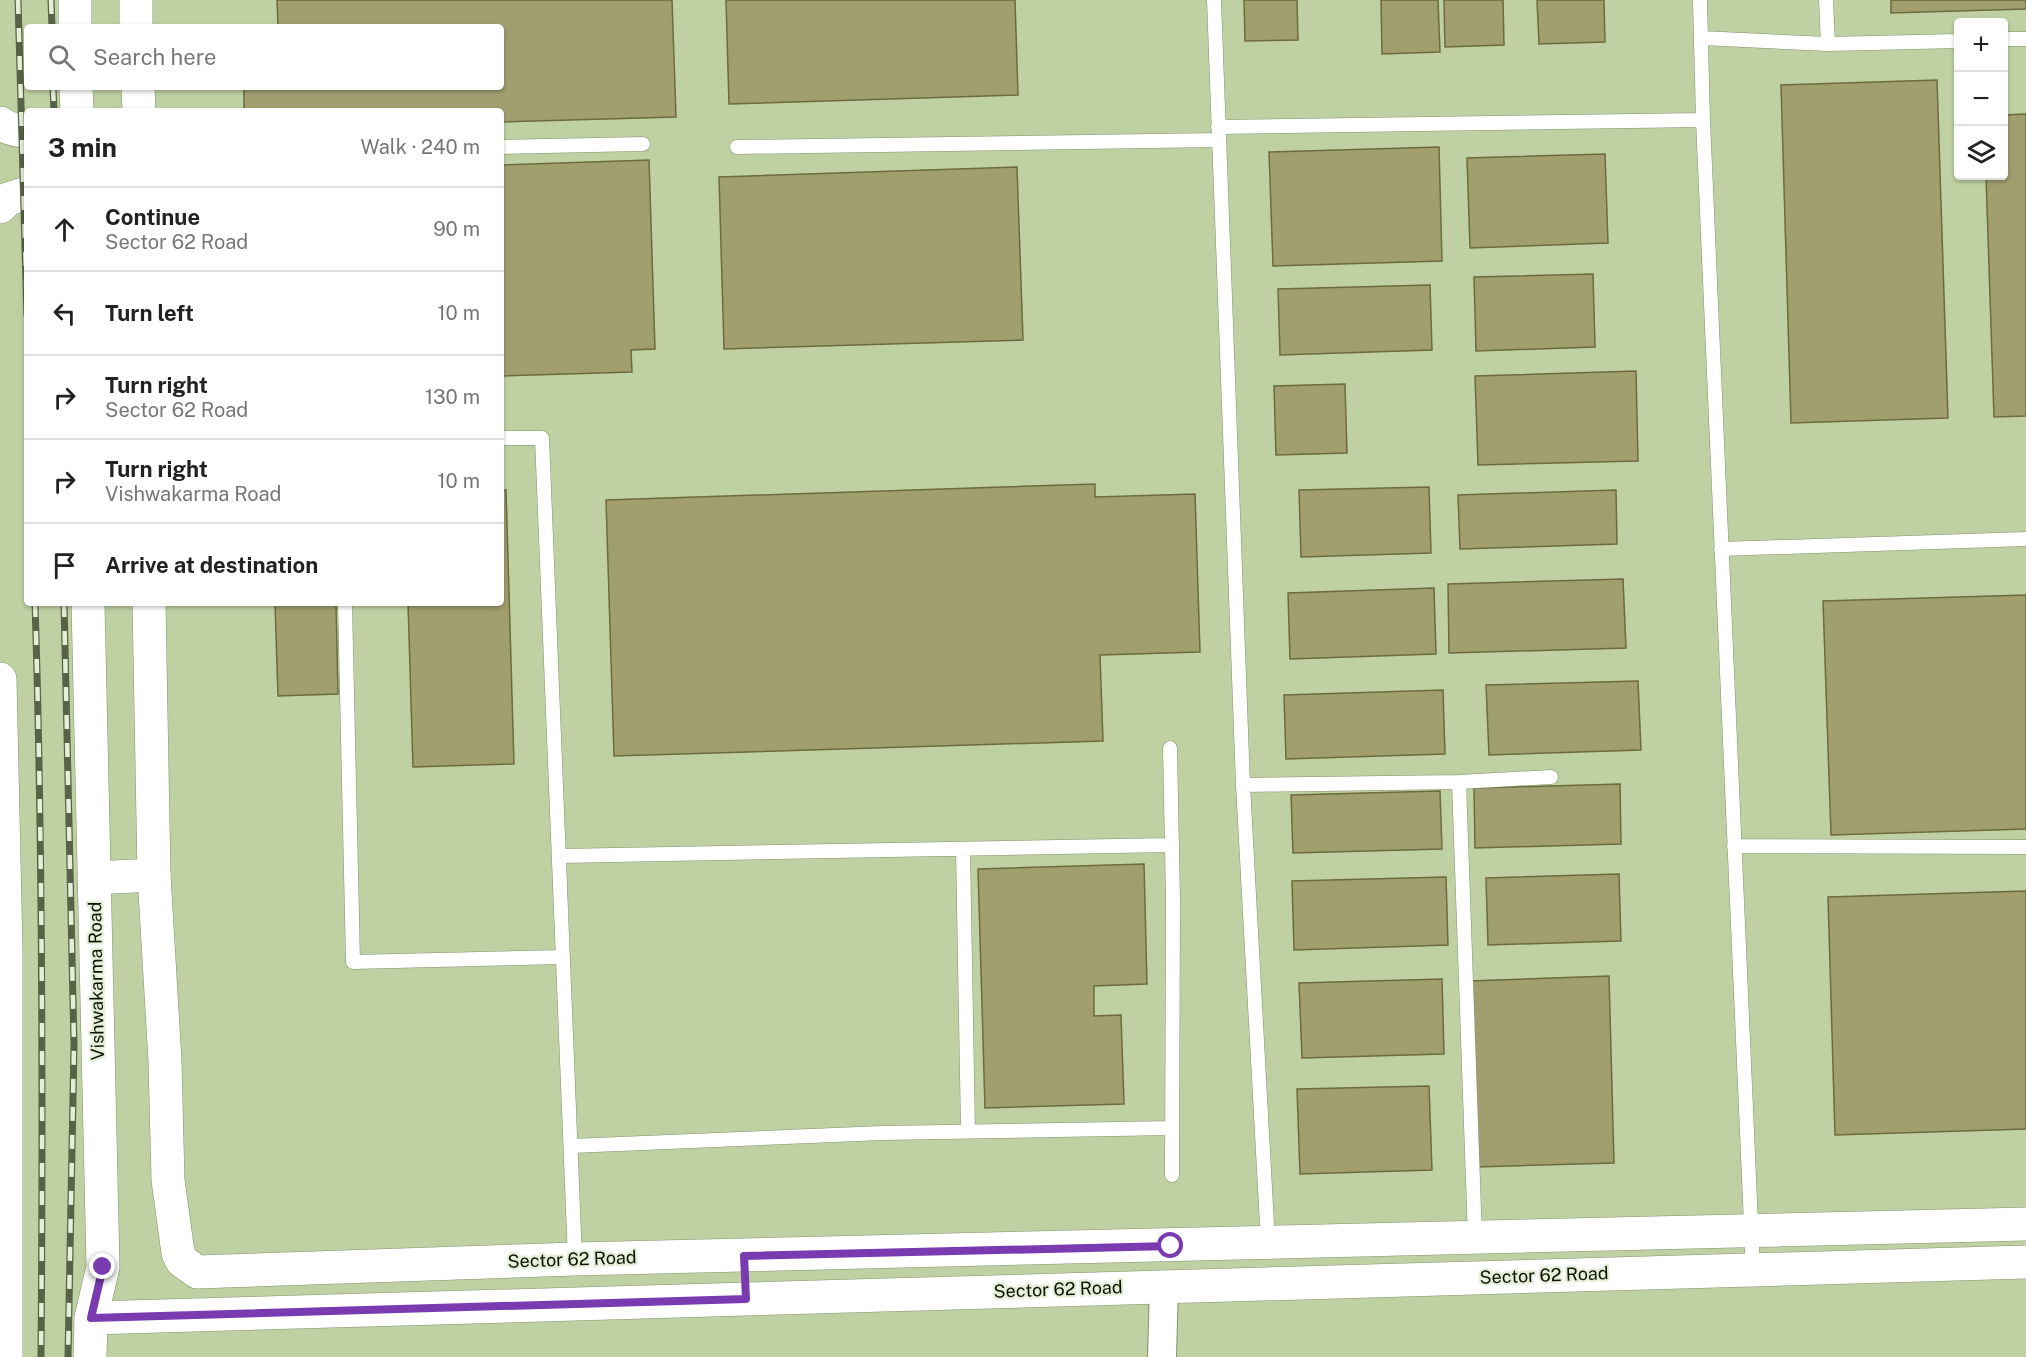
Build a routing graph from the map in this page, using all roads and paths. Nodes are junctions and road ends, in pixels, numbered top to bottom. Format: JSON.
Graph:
{"nodes":[{"id":1,"x":75,"y":0,"type":"edge"},
{"id":2,"x":136,"y":0,"type":"edge"},
{"id":3,"x":1214,"y":0,"type":"edge"},
{"id":4,"x":1700,"y":0,"type":"edge"},
{"id":5,"x":1826,"y":0,"type":"edge"},
{"id":6,"x":75,"y":24,"type":"edge"},
{"id":7,"x":136,"y":24,"type":"edge"},
{"id":8,"x":1701,"y":38,"type":"junction"},
{"id":9,"x":2008,"y":39,"type":"edge"},
{"id":10,"x":2026,"y":39,"type":"edge"},
{"id":11,"x":1954,"y":40,"type":"edge"},
{"id":12,"x":1828,"y":44,"type":"junction"},
{"id":13,"x":76,"y":90,"type":"edge"},
{"id":14,"x":138,"y":90,"type":"edge"},
{"id":15,"x":77,"y":108,"type":"edge"},
{"id":16,"x":139,"y":108,"type":"edge"},
{"id":17,"x":1703,"y":120,"type":"junction"},
{"id":18,"x":0,"y":123,"type":"edge"},
{"id":19,"x":24,"y":130,"type":"edge"},
{"id":20,"x":1218,"y":134,"type":"junction"},
{"id":21,"x":644,"y":144,"type":"dead end"},
{"id":22,"x":504,"y":147,"type":"edge"},
{"id":23,"x":737,"y":147,"type":"dead end"},
{"id":24,"x":24,"y":194,"type":"edge"},
{"id":25,"x":0,"y":207,"type":"edge"},
{"id":26,"x":504,"y":438,"type":"edge"},
{"id":27,"x":2026,"y":538,"type":"edge"},
{"id":28,"x":1721,"y":549,"type":"junction"},
{"id":29,"x":88,"y":606,"type":"edge"},
{"id":30,"x":149,"y":606,"type":"edge"},
{"id":31,"x":345,"y":606,"type":"edge"},
{"id":32,"x":0,"y":679,"type":"edge"},
{"id":33,"x":1170,"y":748,"type":"dead end"},
{"id":34,"x":1551,"y":777,"type":"dead end"},
{"id":35,"x":1459,"y":782,"type":"junction"},
{"id":36,"x":1243,"y":784,"type":"junction"},
{"id":37,"x":1172,"y":845,"type":"junction"},
{"id":38,"x":1734,"y":846,"type":"junction"},
{"id":39,"x":2026,"y":848,"type":"edge"},
{"id":40,"x":963,"y":849,"type":"junction"},
{"id":41,"x":560,"y":856,"type":"junction"},
{"id":42,"x":154,"y":875,"type":"junction"},
{"id":43,"x":94,"y":878,"type":"junction"},
{"id":44,"x":3,"y":952,"type":"edge"},
{"id":45,"x":563,"y":957,"type":"junction"},
{"id":46,"x":1172,"y":1128,"type":"junction"},
{"id":47,"x":968,"y":1131,"type":"junction"},
{"id":48,"x":571,"y":1146,"type":"junction"},
{"id":49,"x":1172,"y":1175,"type":"dead end"},
{"id":50,"x":2026,"y":1224,"type":"edge"},
{"id":51,"x":1751,"y":1231,"type":"junction"},
{"id":52,"x":1475,"y":1238,"type":"junction"},
{"id":53,"x":1268,"y":1243,"type":"junction"},
{"id":54,"x":744,"y":1256,"type":"junction"},
{"id":55,"x":575,"y":1259,"type":"junction"},
{"id":56,"x":2026,"y":1262,"type":"edge"},
{"id":57,"x":4,"y":1268,"type":"edge"},
{"id":58,"x":1753,"y":1270,"type":"junction"},
{"id":59,"x":1164,"y":1286,"type":"junction"},
{"id":60,"x":746,"y":1299,"type":"junction"},
{"id":61,"x":91,"y":1318,"type":"junction"},
{"id":62,"x":3,"y":1319,"type":"edge"},
{"id":63,"x":6,"y":1357,"type":"edge"},
{"id":64,"x":90,"y":1357,"type":"edge"},
{"id":65,"x":1162,"y":1357,"type":"edge"}],
"edges":[{"from":1,"to":6,"type":"street"},
{"from":2,"to":7,"type":"street"},
{"from":3,"to":20,"type":"lane"},
{"from":4,"to":8,"type":"lane"},
{"from":5,"to":12,"type":"lane"},
{"from":8,"to":12,"type":"lane"},
{"from":8,"to":17,"type":"lane"},
{"from":9,"to":10,"type":"lane"},
{"from":11,"to":12,"type":"lane"},
{"from":13,"to":15,"type":"street"},
{"from":14,"to":16,"type":"street"},
{"from":17,"to":20,"type":"lane"},
{"from":17,"to":28,"type":"lane"},
{"from":18,"to":19,"type":"street"},
{"from":20,"to":23,"type":"lane"},
{"from":20,"to":36,"type":"lane"},
{"from":21,"to":22,"type":"lane"},
{"from":24,"to":25,"type":"street"},
{"from":26,"to":41,"type":"lane"},
{"from":27,"to":28,"type":"lane"},
{"from":28,"to":38,"type":"lane"},
{"from":29,"to":43,"type":"street","name":"Vishwakarma Road"},
{"from":30,"to":42,"type":"street"},
{"from":31,"to":45,"type":"lane"},
{"from":32,"to":44,"type":"street"},
{"from":33,"to":37,"type":"lane"},
{"from":34,"to":35,"type":"lane"},
{"from":35,"to":36,"type":"lane"},
{"from":35,"to":52,"type":"lane"},
{"from":36,"to":53,"type":"lane"},
{"from":37,"to":40,"type":"lane"},
{"from":37,"to":46,"type":"lane"},
{"from":38,"to":39,"type":"lane"},
{"from":38,"to":51,"type":"lane"},
{"from":40,"to":41,"type":"lane"},
{"from":40,"to":47,"type":"lane"},
{"from":41,"to":45,"type":"lane"},
{"from":42,"to":43,"type":"street"},
{"from":42,"to":55,"type":"street","name":"Sector 62 Road"},
{"from":43,"to":61,"type":"street","name":"Vishwakarma Road"},
{"from":44,"to":57,"type":"street"},
{"from":45,"to":48,"type":"lane"},
{"from":46,"to":47,"type":"lane"},
{"from":46,"to":49,"type":"lane"},
{"from":47,"to":48,"type":"lane"},
{"from":48,"to":55,"type":"lane"},
{"from":50,"to":51,"type":"street","name":"Sector 62 Road"},
{"from":51,"to":52,"type":"street","name":"Sector 62 Road"},
{"from":51,"to":58,"type":"lane"},
{"from":52,"to":53,"type":"street","name":"Sector 62 Road"},
{"from":53,"to":54,"type":"street","name":"Sector 62 Road"},
{"from":54,"to":55,"type":"street","name":"Sector 62 Road"},
{"from":54,"to":60,"type":"street"},
{"from":56,"to":58,"type":"street","name":"Sector 62 Road"},
{"from":57,"to":62,"type":"street"},
{"from":58,"to":59,"type":"street","name":"Sector 62 Road"},
{"from":59,"to":60,"type":"street","name":"Sector 62 Road"},
{"from":59,"to":65,"type":"street"},
{"from":60,"to":61,"type":"street","name":"Sector 62 Road"},
{"from":61,"to":64,"type":"street","name":"Vishwakarma Road"},
{"from":62,"to":63,"type":"street"}]}
